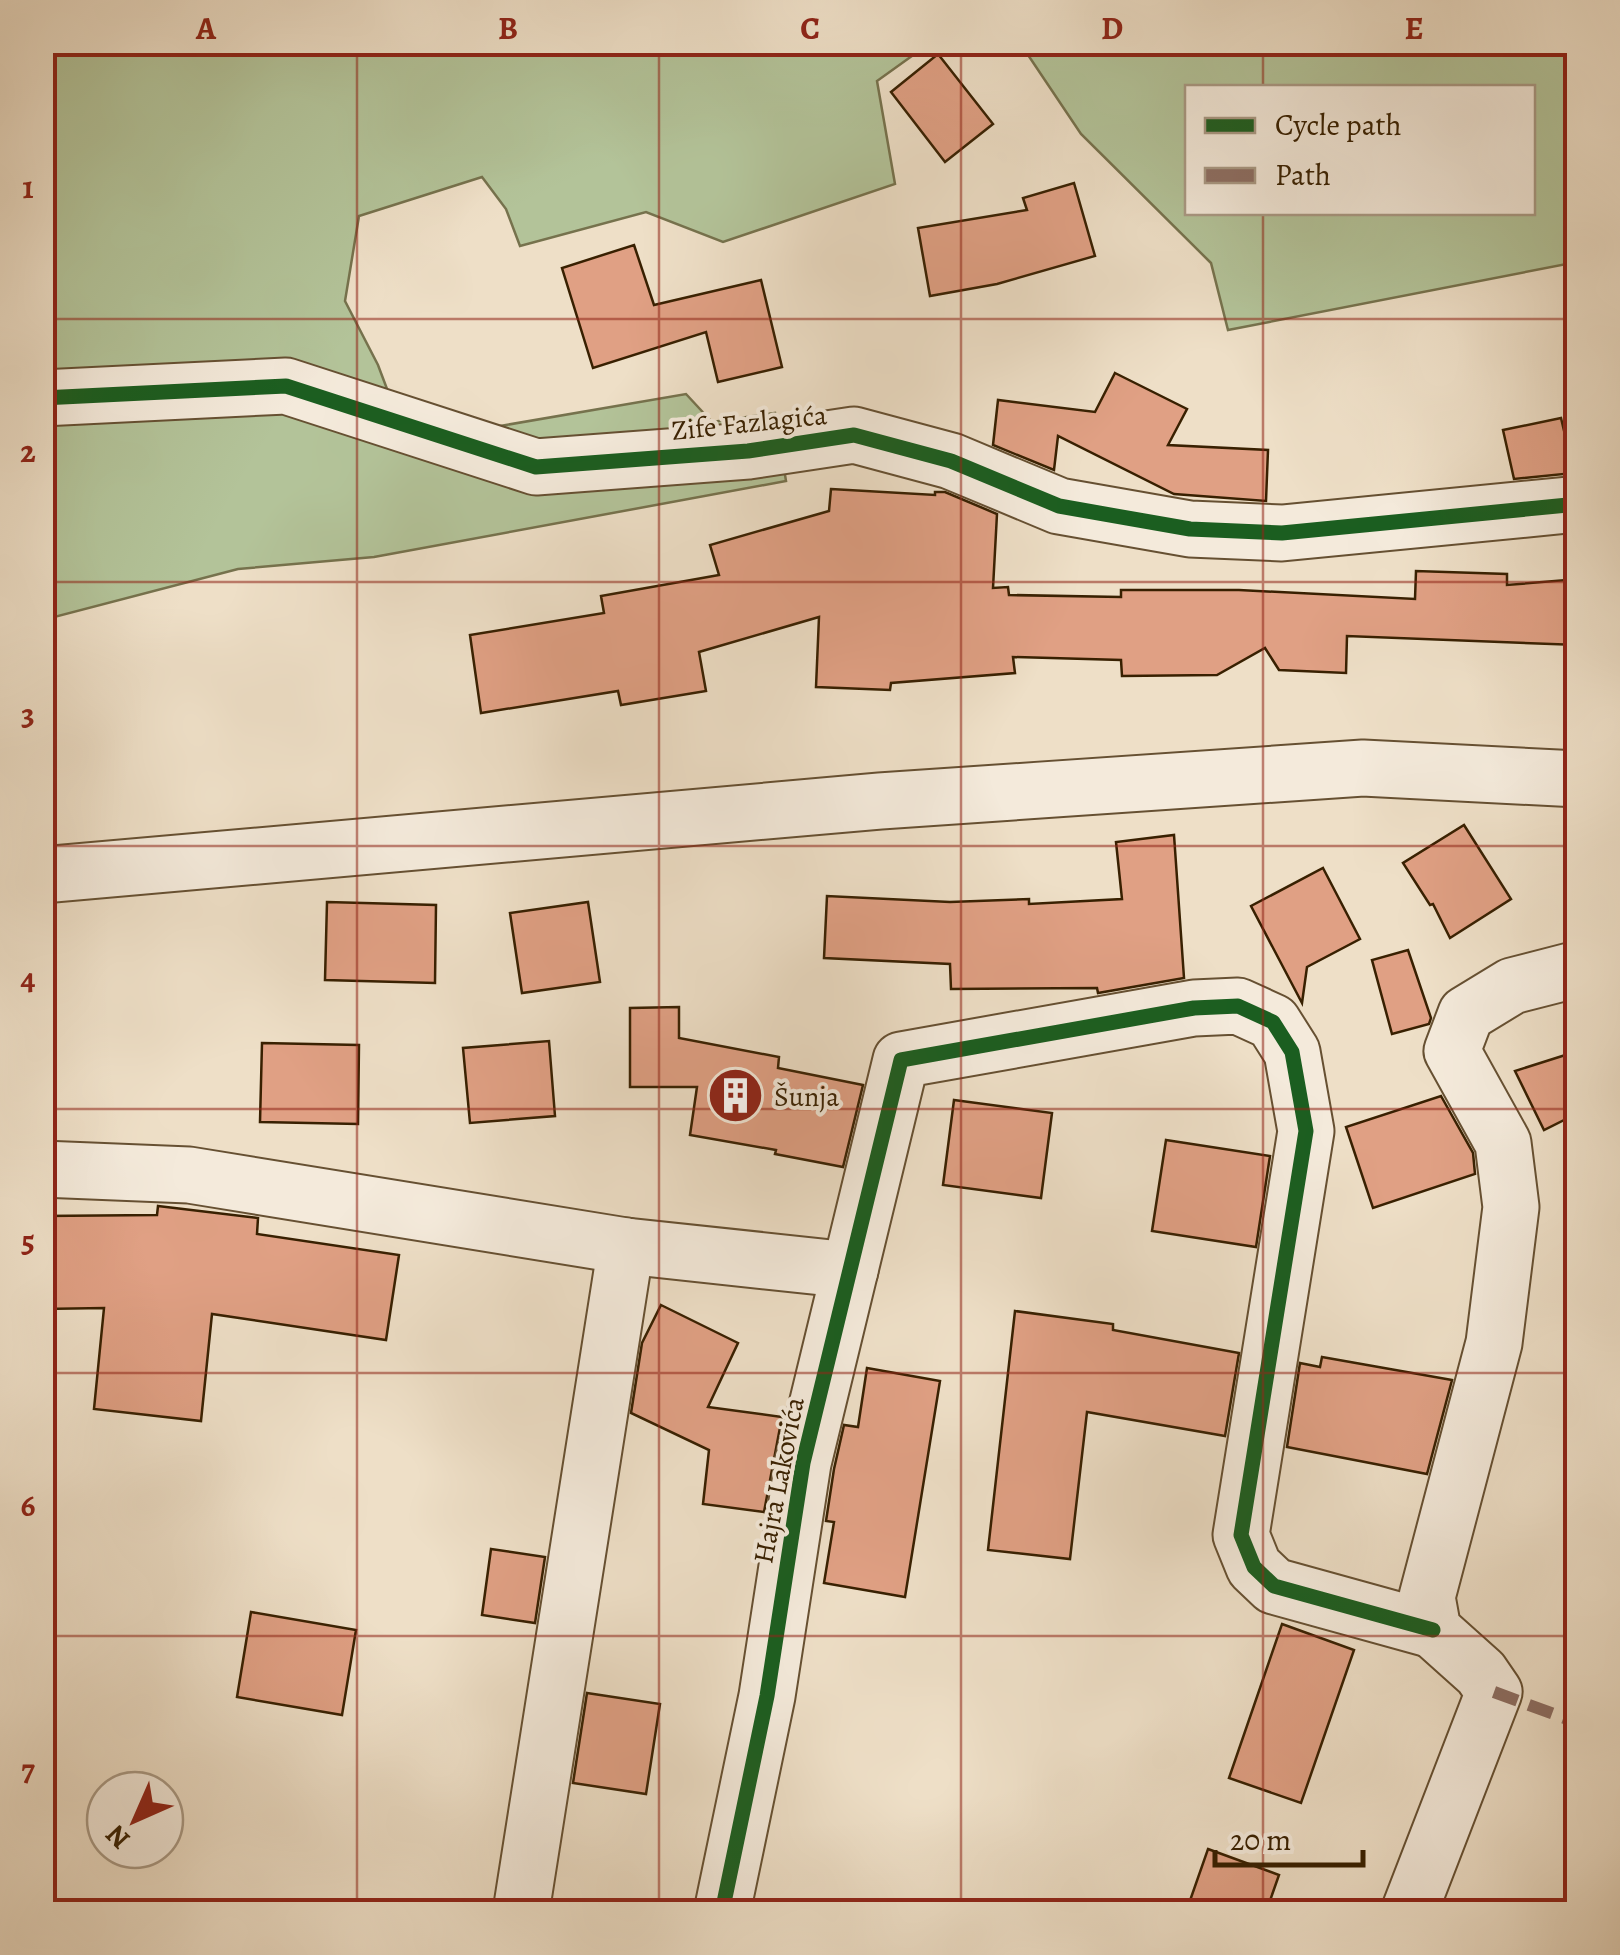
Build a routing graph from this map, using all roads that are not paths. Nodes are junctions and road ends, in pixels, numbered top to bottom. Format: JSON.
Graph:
{"nodes":[{"id":1,"x":42,"y":398,"type":"edge"},
{"id":2,"x":1578,"y":504,"type":"edge"},
{"id":3,"x":1578,"y":779,"type":"edge"},
{"id":4,"x":42,"y":875,"type":"edge"},
{"id":5,"x":1578,"y":969,"type":"edge"},
{"id":6,"x":42,"y":1169,"type":"edge"},
{"id":7,"x":626,"y":1246,"type":"junction"},
{"id":8,"x":850,"y":1270,"type":"junction"},
{"id":9,"x":1433,"y":1630,"type":"junction"},
{"id":10,"x":521,"y":1912,"type":"edge"},
{"id":11,"x":722,"y":1912,"type":"edge"},
{"id":12,"x":1409,"y":1912,"type":"edge"}],
"edges":[{"from":1,"to":2,"type":"street","name":"Zife Fazlagića"},
{"from":3,"to":4,"type":"street"},
{"from":5,"to":9,"type":"street"},
{"from":6,"to":7,"type":"street"},
{"from":7,"to":8,"type":"street"},
{"from":7,"to":10,"type":"street"},
{"from":8,"to":9,"type":"street","name":"Hajra Lakovića"},
{"from":8,"to":11,"type":"street","name":"Hajra Lakovića"},
{"from":9,"to":12,"type":"street"}]}
